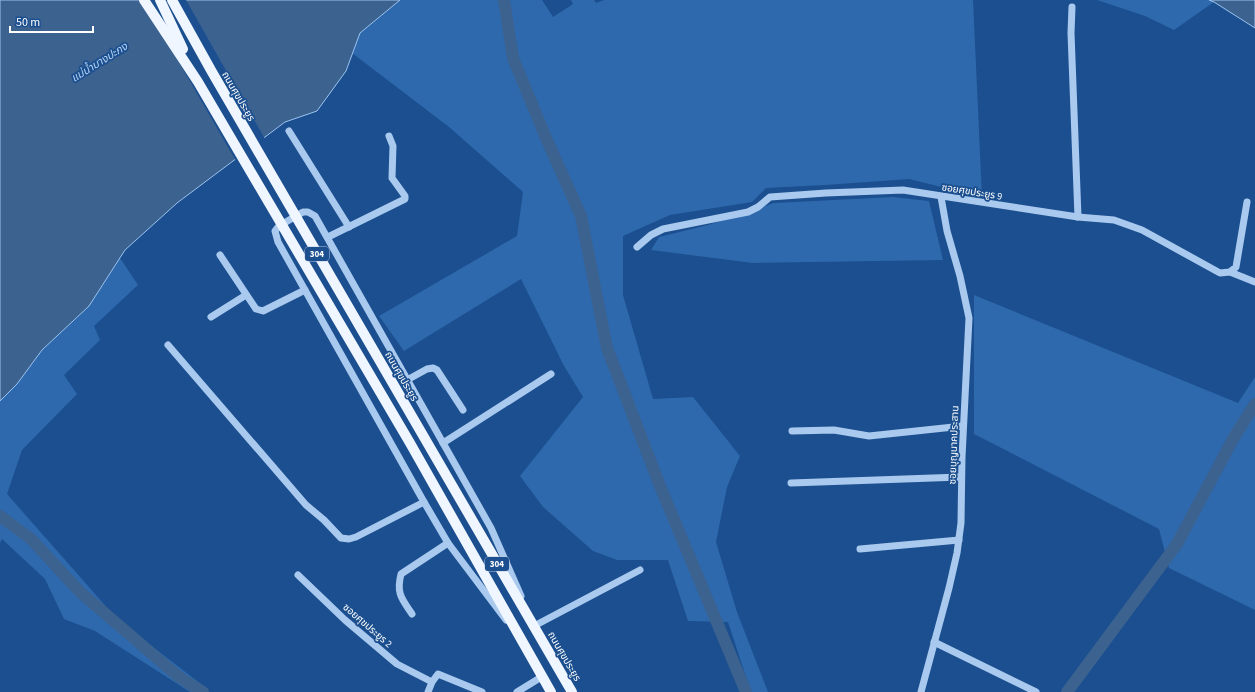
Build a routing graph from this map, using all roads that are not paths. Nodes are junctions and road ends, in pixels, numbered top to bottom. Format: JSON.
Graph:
{"nodes":[{"id":1,"x":144,"y":0,"type":"edge"},
{"id":2,"x":160,"y":0,"type":"edge"},
{"id":3,"x":165,"y":0,"type":"edge"},
{"id":4,"x":172,"y":0,"type":"edge"},
{"id":5,"x":1072,"y":7,"type":"dead end"},
{"id":6,"x":212,"y":72,"type":"junction"},
{"id":7,"x":198,"y":82,"type":"junction"},
{"id":8,"x":289,"y":131,"type":"dead end"},
{"id":9,"x":389,"y":136,"type":"dead end"},
{"id":10,"x":942,"y":197,"type":"junction"},
{"id":11,"x":1247,"y":202,"type":"dead end"},
{"id":12,"x":1078,"y":217,"type":"junction"},
{"id":13,"x":349,"y":226,"type":"junction"},
{"id":14,"x":328,"y":237,"type":"junction"},
{"id":15,"x":637,"y":247,"type":"dead end"},
{"id":16,"x":220,"y":255,"type":"dead end"},
{"id":17,"x":1230,"y":272,"type":"junction"},
{"id":18,"x":1255,"y":282,"type":"edge"},
{"id":19,"x":305,"y":290,"type":"junction"},
{"id":20,"x":246,"y":295,"type":"junction"},
{"id":21,"x":211,"y":317,"type":"dead end"},
{"id":22,"x":168,"y":345,"type":"dead end"},
{"id":23,"x":551,"y":374,"type":"dead end"},
{"id":24,"x":407,"y":380,"type":"junction"},
{"id":25,"x":463,"y":410,"type":"dead end"},
{"id":26,"x":963,"y":426,"type":"junction"},
{"id":27,"x":792,"y":431,"type":"dead end"},
{"id":28,"x":443,"y":443,"type":"junction"},
{"id":29,"x":961,"y":477,"type":"junction"},
{"id":30,"x":791,"y":483,"type":"dead end"},
{"id":31,"x":424,"y":502,"type":"junction"},
{"id":32,"x":959,"y":540,"type":"junction"},
{"id":33,"x":448,"y":542,"type":"junction"},
{"id":34,"x":860,"y":549,"type":"dead end"},
{"id":35,"x":640,"y":570,"type":"dead end"},
{"id":36,"x":298,"y":575,"type":"dead end"},
{"id":37,"x":412,"y":614,"type":"dead end"},
{"id":38,"x":535,"y":629,"type":"junction"},
{"id":39,"x":522,"y":641,"type":"junction"},
{"id":40,"x":934,"y":642,"type":"junction"},
{"id":41,"x":543,"y":676,"type":"junction"},
{"id":42,"x":432,"y":682,"type":"junction"},
{"id":43,"x":428,"y":692,"type":"edge"},
{"id":44,"x":482,"y":692,"type":"edge"},
{"id":45,"x":517,"y":692,"type":"edge"},
{"id":46,"x":551,"y":692,"type":"edge"},
{"id":47,"x":572,"y":692,"type":"edge"},
{"id":48,"x":921,"y":692,"type":"edge"},
{"id":49,"x":1036,"y":692,"type":"edge"}],
"edges":[{"from":1,"to":7,"type":"main road","number":"304"},
{"from":2,"to":7,"type":"main road","number":"304"},
{"from":3,"to":6,"type":"main road","name":"ถนนศุขประยูร","number":"304"},
{"from":4,"to":6,"type":"main road","name":"ถนนศุขประยูร","number":"304"},
{"from":5,"to":12,"type":"street"},
{"from":6,"to":38,"type":"main road","name":"ถนนศุขประยูร","number":"304"},
{"from":7,"to":39,"type":"main road","number":"304"},
{"from":8,"to":13,"type":"street"},
{"from":9,"to":13,"type":"street"},
{"from":10,"to":12,"type":"street","name":"ซอยศุขประยูร 9"},
{"from":10,"to":15,"type":"street","name":"ซอยศุขประยูร 9"},
{"from":10,"to":26,"type":"street","name":"ซอยบุญนาคประสาน"},
{"from":11,"to":17,"type":"street"},
{"from":12,"to":17,"type":"street","name":"ซอยศุขประยูร 9"},
{"from":13,"to":14,"type":"street"},
{"from":14,"to":19,"type":"street"},
{"from":14,"to":24,"type":"street"},
{"from":16,"to":20,"type":"street"},
{"from":17,"to":18,"type":"street","name":"ซอยศุขประยูร 9"},
{"from":19,"to":20,"type":"street"},
{"from":19,"to":31,"type":"street"},
{"from":20,"to":21,"type":"street"},
{"from":22,"to":31,"type":"street"},
{"from":23,"to":28,"type":"street"},
{"from":24,"to":25,"type":"street"},
{"from":24,"to":28,"type":"street"},
{"from":26,"to":27,"type":"street"},
{"from":26,"to":29,"type":"street","name":"ซอยบุญนาคประสาน"},
{"from":28,"to":38,"type":"street"},
{"from":29,"to":30,"type":"street"},
{"from":29,"to":32,"type":"street","name":"ซอยบุญนาคประสาน"},
{"from":31,"to":33,"type":"street"},
{"from":32,"to":34,"type":"street"},
{"from":32,"to":40,"type":"street","name":"ซอยบุญนาคประสาน"},
{"from":33,"to":37,"type":"street"},
{"from":33,"to":39,"type":"street"},
{"from":35,"to":38,"type":"street"},
{"from":36,"to":42,"type":"street","name":"ซอยศุขประยูร 2"},
{"from":38,"to":47,"type":"main road","name":"ถนนศุขประยูร","number":"304"},
{"from":39,"to":41,"type":"main road","number":"304"},
{"from":40,"to":48,"type":"street","name":"ซอยบุญนาคประสาน"},
{"from":40,"to":49,"type":"street"},
{"from":41,"to":45,"type":"street"},
{"from":41,"to":46,"type":"main road","number":"304"},
{"from":42,"to":43,"type":"street"},
{"from":42,"to":44,"type":"street"}]}
